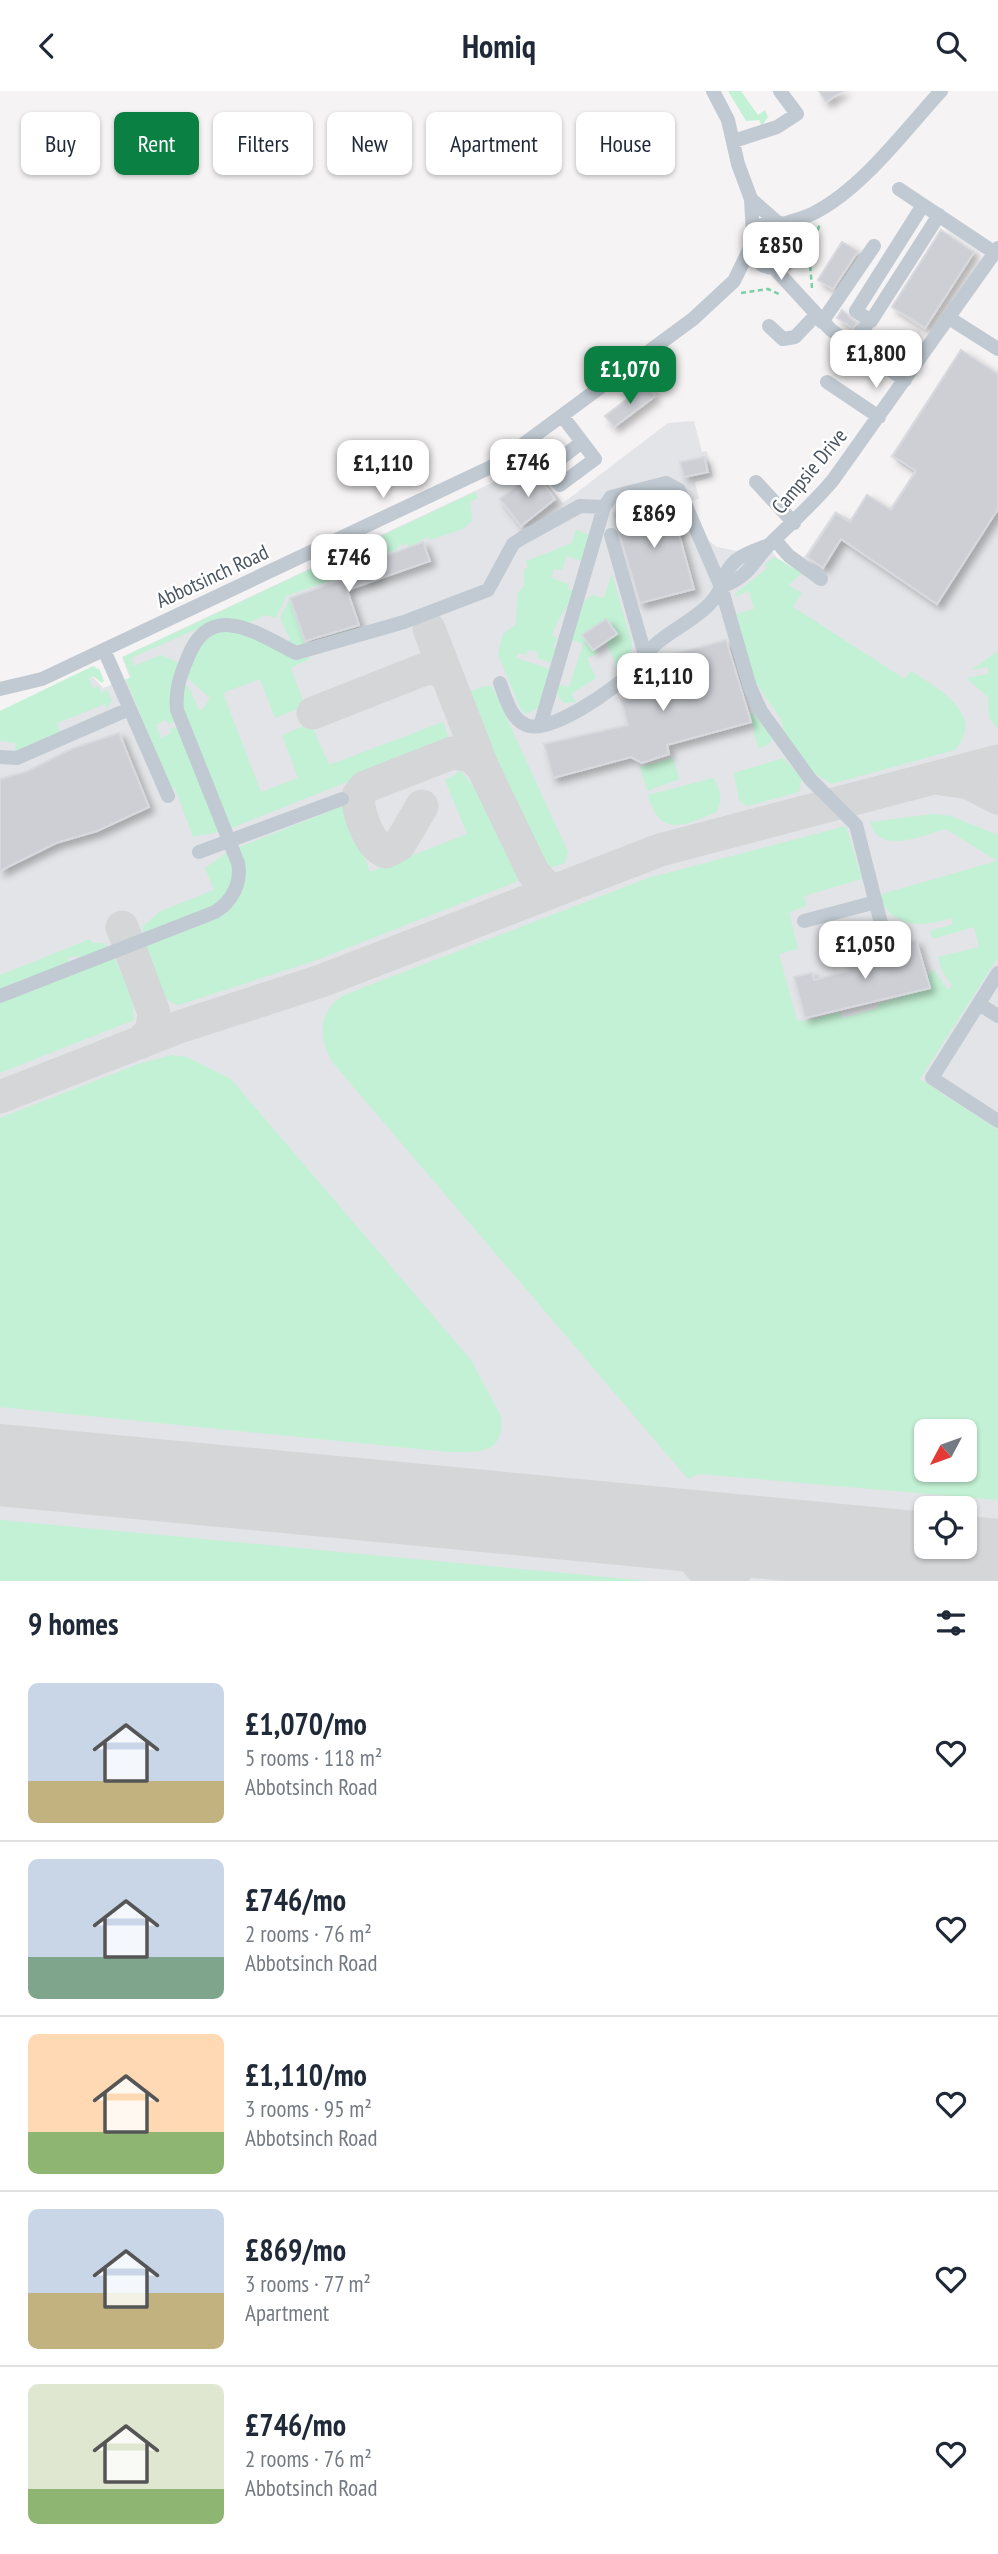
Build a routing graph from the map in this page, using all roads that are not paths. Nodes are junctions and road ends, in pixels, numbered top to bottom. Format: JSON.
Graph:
{"nodes":[{"id":1,"x":713,"y":91,"type":"edge"},
{"id":2,"x":780,"y":91,"type":"edge"},
{"id":3,"x":941,"y":91,"type":"edge"},
{"id":4,"x":734,"y":141,"type":"junction"},
{"id":5,"x":899,"y":189,"type":"dead end"},
{"id":6,"x":751,"y":199,"type":"junction"},
{"id":7,"x":923,"y":205,"type":"junction"},
{"id":8,"x":939,"y":215,"type":"junction"},
{"id":9,"x":820,"y":216,"type":"junction"},
{"id":10,"x":780,"y":223,"type":"junction"},
{"id":11,"x":797,"y":240,"type":"junction"},
{"id":12,"x":752,"y":241,"type":"junction"},
{"id":13,"x":874,"y":246,"type":"dead end"},
{"id":14,"x":996,"y":251,"type":"edge"},
{"id":15,"x":794,"y":258,"type":"junction"},
{"id":16,"x":771,"y":268,"type":"junction"},
{"id":17,"x":734,"y":281,"type":"junction"},
{"id":18,"x":802,"y":297,"type":"junction"},
{"id":19,"x":949,"y":318,"type":"junction"},
{"id":20,"x":819,"y":319,"type":"junction"},
{"id":21,"x":866,"y":326,"type":"dead end"},
{"id":22,"x":795,"y":337,"type":"dead end"},
{"id":23,"x":854,"y":347,"type":"junction"},
{"id":24,"x":998,"y":349,"type":"edge"},
{"id":25,"x":905,"y":380,"type":"junction"},
{"id":26,"x":827,"y":381,"type":"dead end"},
{"id":27,"x":563,"y":417,"type":"junction"},
{"id":28,"x":878,"y":417,"type":"junction"},
{"id":29,"x":582,"y":442,"type":"dead end"},
{"id":30,"x":756,"y":482,"type":"dead end"},
{"id":31,"x":604,"y":507,"type":"junction"},
{"id":32,"x":794,"y":523,"type":"junction"},
{"id":33,"x":611,"y":535,"type":"dead end"},
{"id":34,"x":772,"y":543,"type":"junction"},
{"id":35,"x":821,"y":579,"type":"dead end"},
{"id":36,"x":721,"y":587,"type":"junction"},
{"id":37,"x":104,"y":650,"type":"junction"},
{"id":38,"x":645,"y":655,"type":"junction"},
{"id":39,"x":500,"y":683,"type":"dead end"},
{"id":40,"x":6,"y":688,"type":"edge"},
{"id":41,"x":128,"y":709,"type":"junction"},
{"id":42,"x":540,"y":726,"type":"junction"},
{"id":43,"x":0,"y":757,"type":"edge"},
{"id":44,"x":167,"y":796,"type":"dead end"},
{"id":45,"x":342,"y":799,"type":"dead end"},
{"id":46,"x":229,"y":840,"type":"junction"},
{"id":47,"x":199,"y":852,"type":"dead end"},
{"id":48,"x":876,"y":902,"type":"junction"},
{"id":49,"x":804,"y":921,"type":"dead end"},
{"id":50,"x":885,"y":939,"type":"dead end"},
{"id":51,"x":998,"y":973,"type":"edge"},
{"id":52,"x":0,"y":996,"type":"edge"},
{"id":53,"x":979,"y":1004,"type":"junction"},
{"id":54,"x":998,"y":1016,"type":"edge"},
{"id":55,"x":998,"y":1121,"type":"edge"}],
"edges":[{"from":1,"to":4,"type":"street"},
{"from":2,"to":4,"type":"street"},
{"from":3,"to":9,"type":"street"},
{"from":4,"to":6,"type":"street"},
{"from":5,"to":7,"type":"street"},
{"from":6,"to":10,"type":"street"},
{"from":6,"to":12,"type":"street"},
{"from":7,"to":8,"type":"street"},
{"from":7,"to":8,"type":"street"},
{"from":8,"to":14,"type":"street"},
{"from":9,"to":10,"type":"street"},
{"from":9,"to":11,"type":"street"},
{"from":10,"to":11,"type":"street"},
{"from":10,"to":12,"type":"street"},
{"from":11,"to":15,"type":"street"},
{"from":12,"to":16,"type":"street"},
{"from":12,"to":17,"type":"street","name":"Abbotsinch Road"},
{"from":13,"to":20,"type":"street"},
{"from":14,"to":19,"type":"street","name":"Campsie Drive"},
{"from":15,"to":16,"type":"street"},
{"from":15,"to":18,"type":"street"},
{"from":16,"to":17,"type":"street","name":"Abbotsinch Road"},
{"from":16,"to":18,"type":"street"},
{"from":17,"to":27,"type":"street","name":"Abbotsinch Road"},
{"from":18,"to":20,"type":"street"},
{"from":19,"to":24,"type":"street"},
{"from":19,"to":25,"type":"street","name":"Campsie Drive"},
{"from":20,"to":22,"type":"street"},
{"from":20,"to":23,"type":"street"},
{"from":21,"to":23,"type":"street"},
{"from":23,"to":25,"type":"street"},
{"from":25,"to":28,"type":"street","name":"Campsie Drive"},
{"from":26,"to":28,"type":"street"},
{"from":27,"to":29,"type":"street"},
{"from":27,"to":37,"type":"street","name":"Abbotsinch Road"},
{"from":28,"to":32,"type":"street","name":"Campsie Drive"},
{"from":30,"to":32,"type":"street"},
{"from":31,"to":36,"type":"street"},
{"from":31,"to":42,"type":"street"},
{"from":31,"to":46,"type":"street"},
{"from":32,"to":34,"type":"street","name":"Campsie Drive"},
{"from":33,"to":38,"type":"street"},
{"from":34,"to":35,"type":"street"},
{"from":34,"to":36,"type":"street","name":"Campsie Drive"},
{"from":36,"to":38,"type":"street","name":"Campsie Drive"},
{"from":36,"to":48,"type":"street"},
{"from":37,"to":40,"type":"street","name":"Abbotsinch Road"},
{"from":37,"to":41,"type":"street"},
{"from":38,"to":42,"type":"street","name":"Campsie Drive"},
{"from":39,"to":42,"type":"street"},
{"from":41,"to":43,"type":"street"},
{"from":41,"to":44,"type":"street"},
{"from":45,"to":46,"type":"street"},
{"from":46,"to":47,"type":"street"},
{"from":46,"to":52,"type":"street"},
{"from":48,"to":49,"type":"street"},
{"from":48,"to":50,"type":"street"},
{"from":51,"to":53,"type":"street"},
{"from":53,"to":54,"type":"street"},
{"from":53,"to":55,"type":"street"}]}
